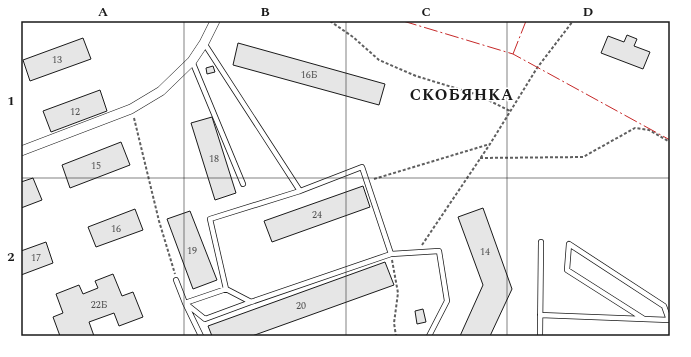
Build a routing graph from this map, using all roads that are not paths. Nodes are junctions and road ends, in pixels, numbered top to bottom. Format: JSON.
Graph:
{"nodes":[{"id":1,"x":215,"y":21,"type":"edge"},
{"id":2,"x":204,"y":43,"type":"junction"},
{"id":3,"x":192,"y":61,"type":"junction"},
{"id":4,"x":21,"y":151,"type":"edge"},
{"id":5,"x":243,"y":184,"type":"dead end"},
{"id":6,"x":300,"y":191,"type":"junction"},
{"id":7,"x":541,"y":242,"type":"dead end"},
{"id":8,"x":391,"y":254,"type":"junction"},
{"id":9,"x":176,"y":280,"type":"road end"},
{"id":10,"x":226,"y":289,"type":"junction"},
{"id":11,"x":251,"y":302,"type":"junction"},
{"id":12,"x":185,"y":303,"type":"junction"},
{"id":13,"x":540,"y":315,"type":"junction"},
{"id":14,"x":644,"y":319,"type":"junction"},
{"id":15,"x":201,"y":336,"type":"edge"},
{"id":16,"x":429,"y":336,"type":"edge"},
{"id":17,"x":540,"y":336,"type":"edge"}],
"edges":[{"from":1,"to":2,"type":"street"},
{"from":2,"to":3,"type":"street"},
{"from":2,"to":6,"type":"lane"},
{"from":3,"to":4,"type":"street"},
{"from":3,"to":5,"type":"lane"},
{"from":6,"to":8,"type":"lane"},
{"from":6,"to":10,"type":"lane"},
{"from":7,"to":13,"type":"lane"},
{"from":8,"to":11,"type":"lane"},
{"from":8,"to":16,"type":"lane"},
{"from":9,"to":12,"type":"lane"},
{"from":10,"to":11,"type":"lane"},
{"from":10,"to":12,"type":"lane"},
{"from":11,"to":12,"type":"lane"},
{"from":12,"to":15,"type":"lane"},
{"from":13,"to":14,"type":"lane"},
{"from":13,"to":17,"type":"lane"},
{"from":14,"to":14,"type":"lane"}]}
